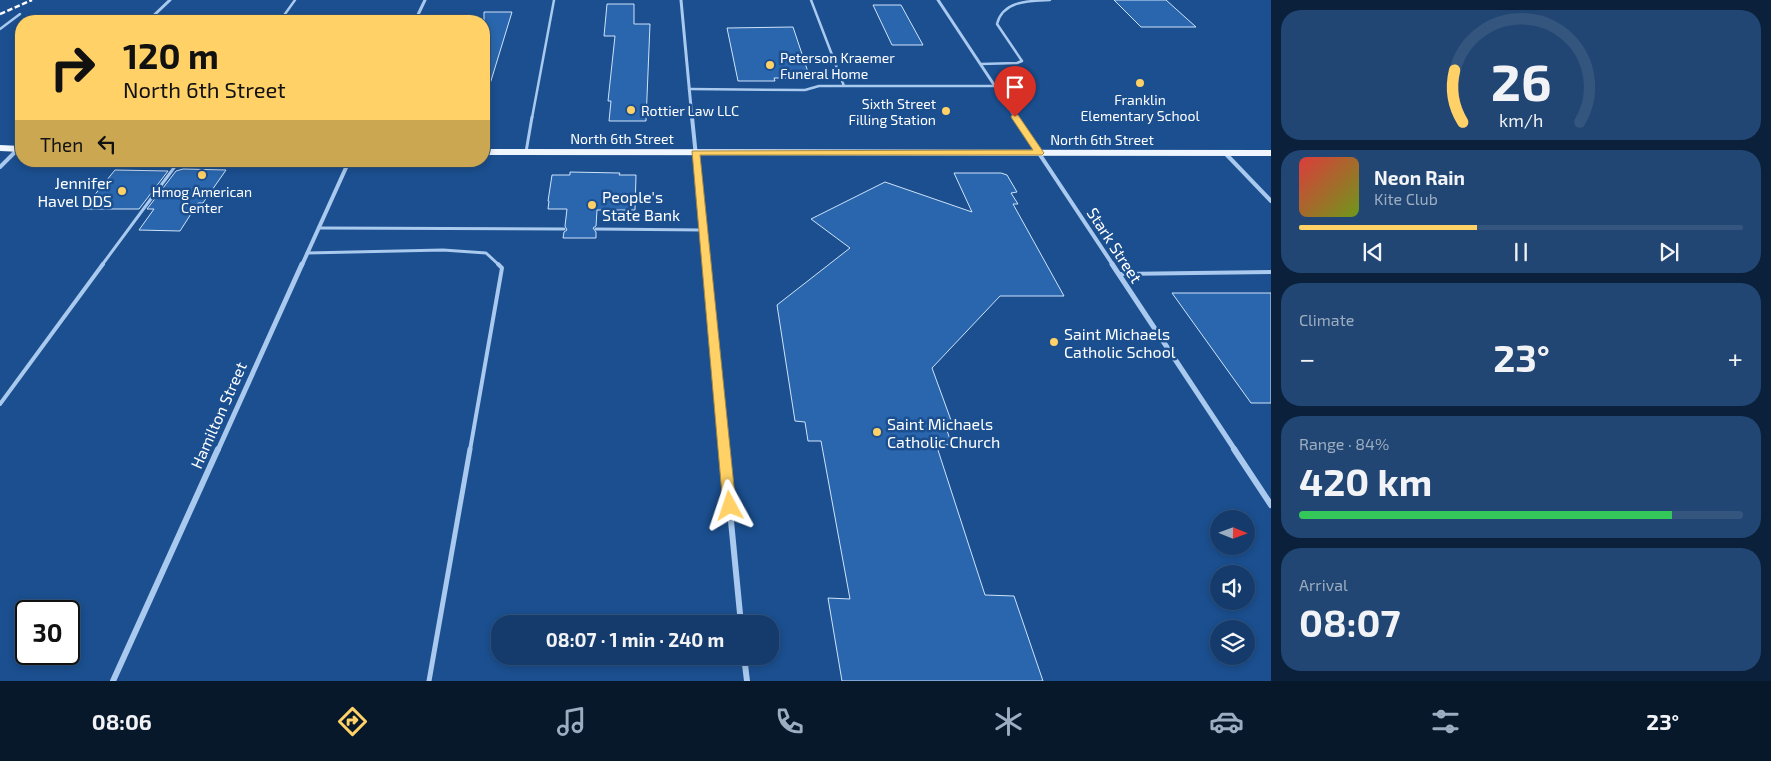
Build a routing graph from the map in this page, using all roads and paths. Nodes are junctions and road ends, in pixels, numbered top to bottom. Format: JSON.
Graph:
{"nodes":[{"id":1,"x":170,"y":0,"type":"edge"},
{"id":2,"x":295,"y":0,"type":"edge"},
{"id":3,"x":425,"y":0,"type":"edge"},
{"id":4,"x":554,"y":0,"type":"edge"},
{"id":5,"x":681,"y":0,"type":"edge"},
{"id":6,"x":810,"y":0,"type":"edge"},
{"id":7,"x":938,"y":0,"type":"edge"},
{"id":8,"x":1050,"y":0,"type":"edge"},
{"id":9,"x":154,"y":15,"type":"edge"},
{"id":10,"x":284,"y":15,"type":"edge"},
{"id":11,"x":418,"y":15,"type":"edge"},
{"id":12,"x":15,"y":18,"type":"edge"},
{"id":13,"x":0,"y":29,"type":"edge"},
{"id":14,"x":981,"y":64,"type":"junction"},
{"id":15,"x":844,"y":86,"type":"junction"},
{"id":16,"x":995,"y":86,"type":"junction"},
{"id":17,"x":689,"y":90,"type":"junction"},
{"id":18,"x":0,"y":148,"type":"edge"},
{"id":19,"x":15,"y":148,"type":"edge"},
{"id":20,"x":490,"y":152,"type":"edge"},
{"id":21,"x":526,"y":152,"type":"junction"},
{"id":22,"x":695,"y":152,"type":"junction"},
{"id":23,"x":15,"y":153,"type":"edge"},
{"id":24,"x":1039,"y":153,"type":"junction"},
{"id":25,"x":1225,"y":153,"type":"junction"},
{"id":26,"x":1271,"y":153,"type":"edge"},
{"id":27,"x":0,"y":167,"type":"edge"},
{"id":28,"x":175,"y":167,"type":"edge"},
{"id":29,"x":346,"y":167,"type":"edge"},
{"id":30,"x":1271,"y":201,"type":"edge"},
{"id":31,"x":319,"y":228,"type":"junction"},
{"id":32,"x":564,"y":229,"type":"dead end"},
{"id":33,"x":596,"y":229,"type":"dead end"},
{"id":34,"x":703,"y":230,"type":"junction"},
{"id":35,"x":307,"y":253,"type":"junction"},
{"id":36,"x":1271,"y":272,"type":"edge"},
{"id":37,"x":1119,"y":274,"type":"junction"},
{"id":38,"x":0,"y":404,"type":"edge"},
{"id":39,"x":1271,"y":505,"type":"edge"},
{"id":40,"x":740,"y":615,"type":"edge"},
{"id":41,"x":745,"y":665,"type":"edge"},
{"id":42,"x":113,"y":681,"type":"edge"},
{"id":43,"x":429,"y":681,"type":"edge"},
{"id":44,"x":746,"y":681,"type":"edge"}],
"edges":[{"from":1,"to":9,"type":"street"},
{"from":2,"to":10,"type":"lane"},
{"from":3,"to":11,"type":"street"},
{"from":4,"to":21,"type":"lane"},
{"from":5,"to":17,"type":"street"},
{"from":6,"to":15,"type":"lane"},
{"from":7,"to":14,"type":"street","name":"Stark Street"},
{"from":8,"to":14,"type":"lane"},
{"from":12,"to":13,"type":"lane"},
{"from":14,"to":16,"type":"street","name":"Stark Street"},
{"from":15,"to":16,"type":"lane"},
{"from":15,"to":17,"type":"lane"},
{"from":16,"to":24,"type":"street","name":"Stark Street"},
{"from":17,"to":22,"type":"street"},
{"from":18,"to":19,"type":"main road"},
{"from":20,"to":21,"type":"main road","name":"North 6th Street"},
{"from":21,"to":22,"type":"main road","name":"North 6th Street"},
{"from":22,"to":24,"type":"main road","name":"North 6th Street"},
{"from":22,"to":34,"type":"street"},
{"from":23,"to":27,"type":"street"},
{"from":24,"to":25,"type":"main road","name":"North 6th Street"},
{"from":24,"to":37,"type":"street","name":"Stark Street"},
{"from":25,"to":26,"type":"main road","name":"North 6th Street"},
{"from":25,"to":30,"type":"street"},
{"from":28,"to":38,"type":"lane"},
{"from":29,"to":31,"type":"street","name":"Hamilton Street"},
{"from":31,"to":32,"type":"lane"},
{"from":31,"to":35,"type":"street","name":"Hamilton Street"},
{"from":33,"to":34,"type":"lane"},
{"from":34,"to":40,"type":"street"},
{"from":35,"to":42,"type":"street","name":"Hamilton Street"},
{"from":35,"to":43,"type":"lane"},
{"from":36,"to":37,"type":"lane"},
{"from":37,"to":39,"type":"street","name":"Stark Street"},
{"from":41,"to":44,"type":"street"}]}
